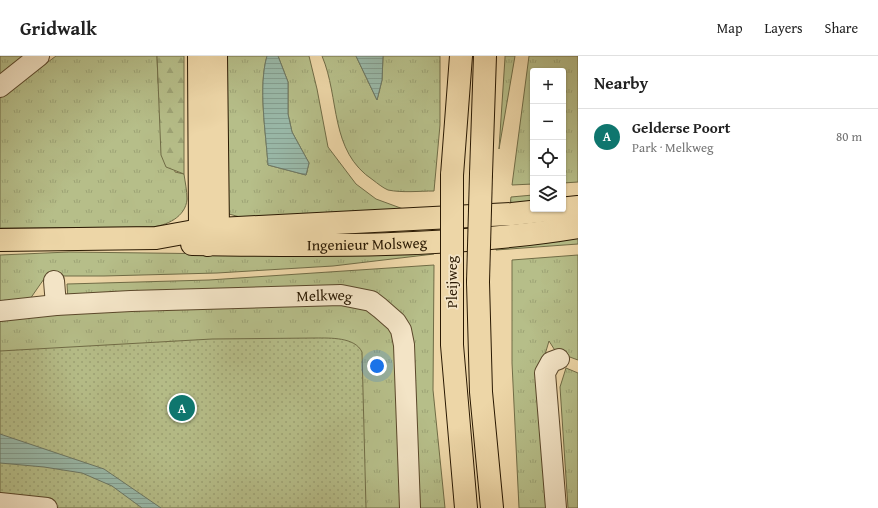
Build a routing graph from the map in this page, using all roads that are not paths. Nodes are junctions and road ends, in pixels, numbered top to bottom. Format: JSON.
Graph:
{"nodes":[{"id":1,"x":39,"y":56,"type":"edge"},
{"id":2,"x":199,"y":56,"type":"edge"},
{"id":3,"x":216,"y":56,"type":"edge"},
{"id":4,"x":447,"y":56,"type":"edge"},
{"id":5,"x":462,"y":56,"type":"edge"},
{"id":6,"x":485,"y":56,"type":"edge"},
{"id":7,"x":0,"y":87,"type":"edge"},
{"id":8,"x":454,"y":140,"type":"junction"},
{"id":9,"x":578,"y":207,"type":"edge"},
{"id":10,"x":578,"y":227,"type":"edge"},
{"id":11,"x":209,"y":235,"type":"junction"},
{"id":12,"x":0,"y":240,"type":"edge"},
{"id":13,"x":54,"y":281,"type":"dead end"},
{"id":14,"x":56,"y":305,"type":"junction"},
{"id":15,"x":0,"y":311,"type":"edge"},
{"id":16,"x":559,"y":359,"type":"dead end"},
{"id":17,"x":0,"y":503,"type":"edge"},
{"id":18,"x":492,"y":506,"type":"edge"},
{"id":19,"x":466,"y":507,"type":"edge"},
{"id":20,"x":47,"y":508,"type":"edge"},
{"id":21,"x":410,"y":508,"type":"edge"},
{"id":22,"x":556,"y":508,"type":"edge"}],
"edges":[{"from":1,"to":7,"type":"street"},
{"from":2,"to":11,"type":"main road"},
{"from":3,"to":11,"type":"main road"},
{"from":4,"to":8,"type":"main road"},
{"from":5,"to":8,"type":"main road","name":"Pleijweg"},
{"from":6,"to":18,"type":"main road","name":"Pleijweg","bridge":true},
{"from":8,"to":19,"type":"main road","name":"Pleijweg","bridge":true},
{"from":9,"to":11,"type":"main road","name":"Ingenieur Molsweg"},
{"from":10,"to":11,"type":"main road","name":"Ingenieur Molsweg"},
{"from":11,"to":12,"type":"main road","name":"Ingenieur Molsweg"},
{"from":13,"to":14,"type":"street"},
{"from":14,"to":15,"type":"street","name":"Melkweg"},
{"from":14,"to":21,"type":"street","name":"Melkweg"},
{"from":16,"to":22,"type":"street"},
{"from":17,"to":20,"type":"street"}]}
